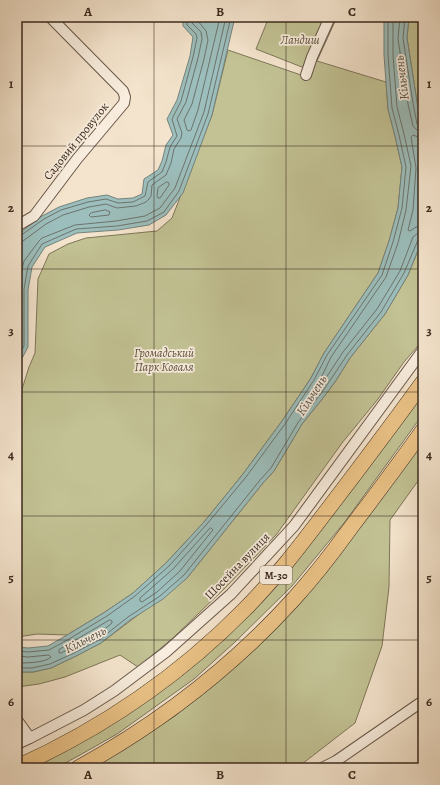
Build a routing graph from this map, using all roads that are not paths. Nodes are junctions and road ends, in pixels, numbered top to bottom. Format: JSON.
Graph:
{"nodes":[{"id":1,"x":50,"y":17,"type":"edge"},
{"id":2,"x":330,"y":17,"type":"edge"},
{"id":3,"x":306,"y":76,"type":"dead end"},
{"id":4,"x":17,"y":226,"type":"edge"},
{"id":5,"x":423,"y":350,"type":"edge"},
{"id":6,"x":423,"y":382,"type":"edge"},
{"id":7,"x":423,"y":430,"type":"edge"},
{"id":8,"x":423,"y":701,"type":"edge"},
{"id":9,"x":17,"y":720,"type":"edge"},
{"id":10,"x":30,"y":738,"type":"junction"},
{"id":11,"x":17,"y":744,"type":"edge"},
{"id":12,"x":17,"y":767,"type":"edge"},
{"id":13,"x":78,"y":768,"type":"edge"},
{"id":14,"x":322,"y":768,"type":"edge"}],
"edges":[{"from":1,"to":4,"type":"street","name":"Садовий провулок"},
{"from":2,"to":3,"type":"street"},
{"from":5,"to":10,"type":"street","name":"Шосейна вулиця"},
{"from":6,"to":12,"type":"highway","number":"М-30"},
{"from":7,"to":13,"type":"highway","number":"М-30"},
{"from":8,"to":14,"type":"street"},
{"from":9,"to":10,"type":"street"},
{"from":10,"to":11,"type":"street","name":"Шосейна вулиця"}]}
